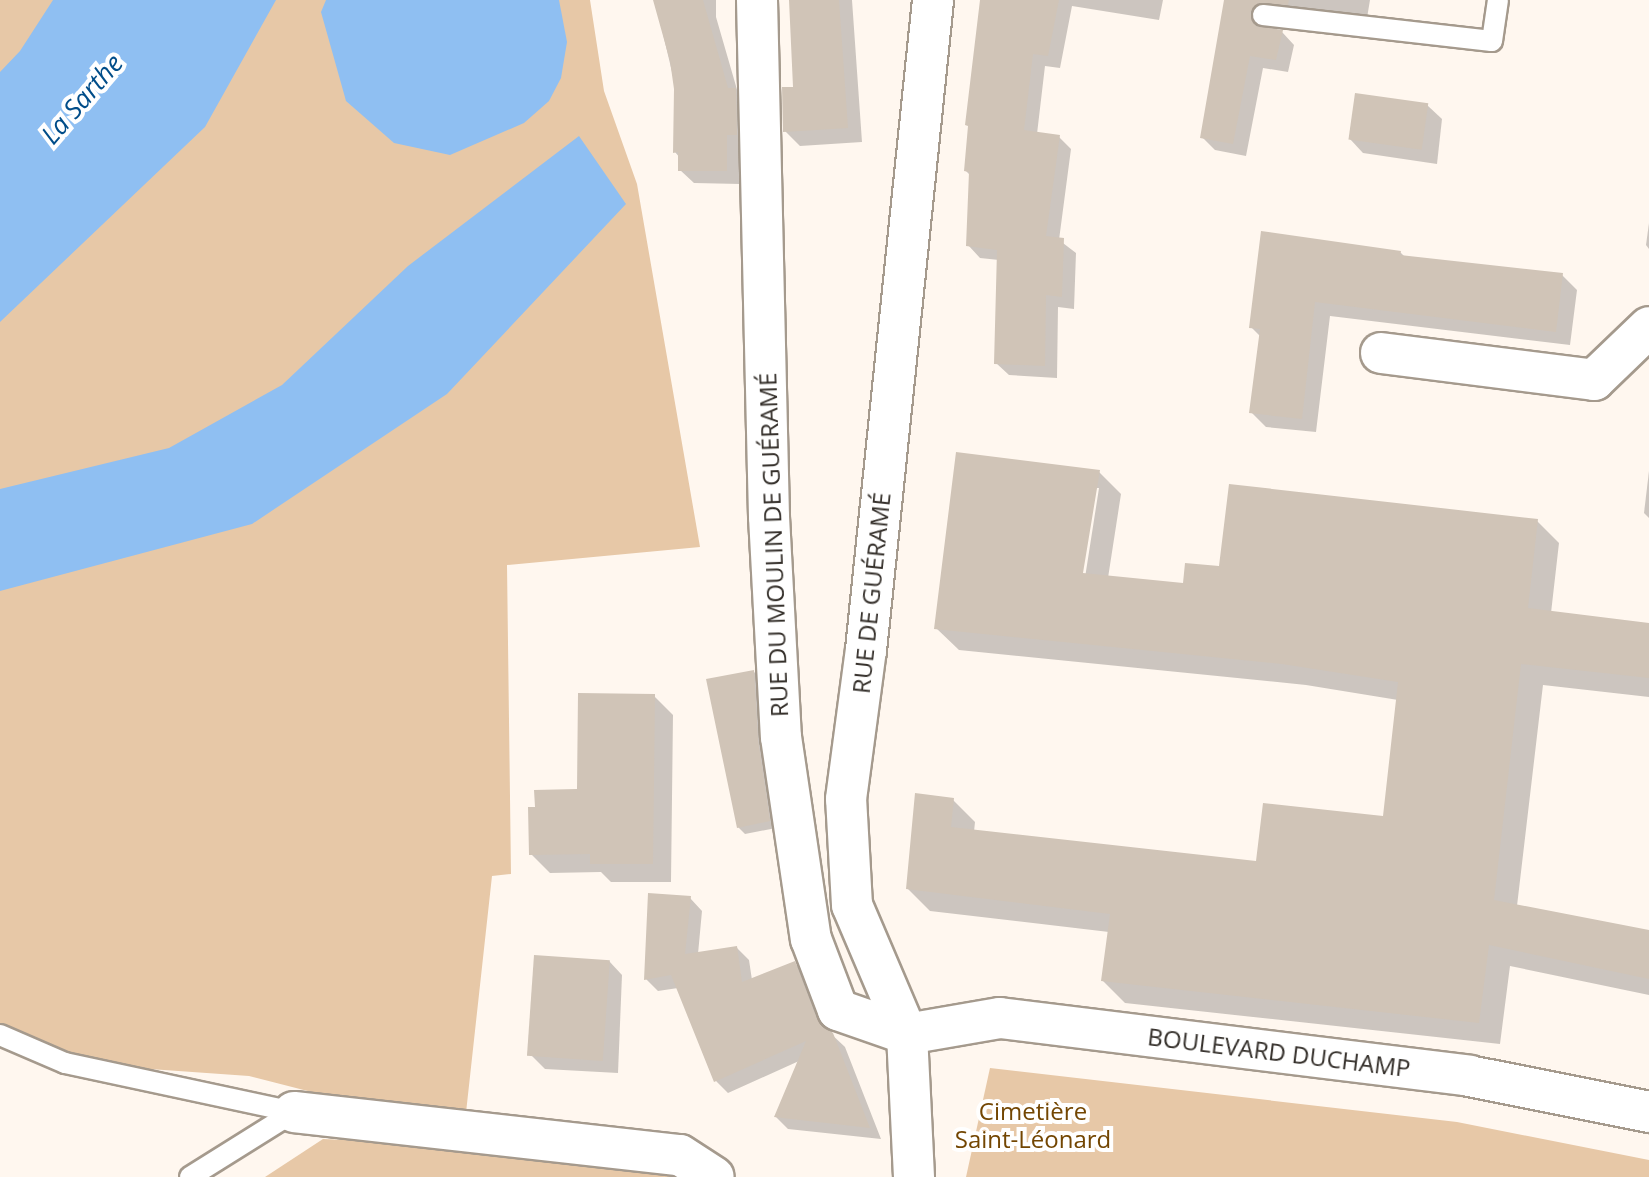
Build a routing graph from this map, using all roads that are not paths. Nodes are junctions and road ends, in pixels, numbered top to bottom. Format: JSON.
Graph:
{"nodes":[{"id":1,"x":757,"y":0,"type":"edge"},
{"id":2,"x":933,"y":0,"type":"edge"},
{"id":3,"x":1498,"y":0,"type":"edge"},
{"id":4,"x":1263,"y":15,"type":"dead end"},
{"id":5,"x":1649,"y":327,"type":"edge"},
{"id":6,"x":1381,"y":353,"type":"dead end"},
{"id":7,"x":907,"y":1034,"type":"junction"},
{"id":8,"x":0,"y":1035,"type":"edge"},
{"id":9,"x":294,"y":1112,"type":"junction"},
{"id":10,"x":1649,"y":1112,"type":"edge"},
{"id":11,"x":190,"y":1177,"type":"edge"},
{"id":12,"x":714,"y":1177,"type":"edge"},
{"id":13,"x":914,"y":1177,"type":"edge"}],
"edges":[{"from":1,"to":7,"type":"street","name":"RUE DU MOULIN DE GUÉRAMÉ"},
{"from":2,"to":7,"type":"street","name":"RUE DE GUÉRAMÉ"},
{"from":3,"to":4,"type":"lane"},
{"from":5,"to":6,"type":"street"},
{"from":7,"to":10,"type":"street","name":"BOULEVARD DUCHAMP"},
{"from":7,"to":13,"type":"street","name":"RUE DE GUÉRAMÉ"},
{"from":8,"to":9,"type":"lane"},
{"from":9,"to":11,"type":"lane"},
{"from":9,"to":12,"type":"street"}]}
